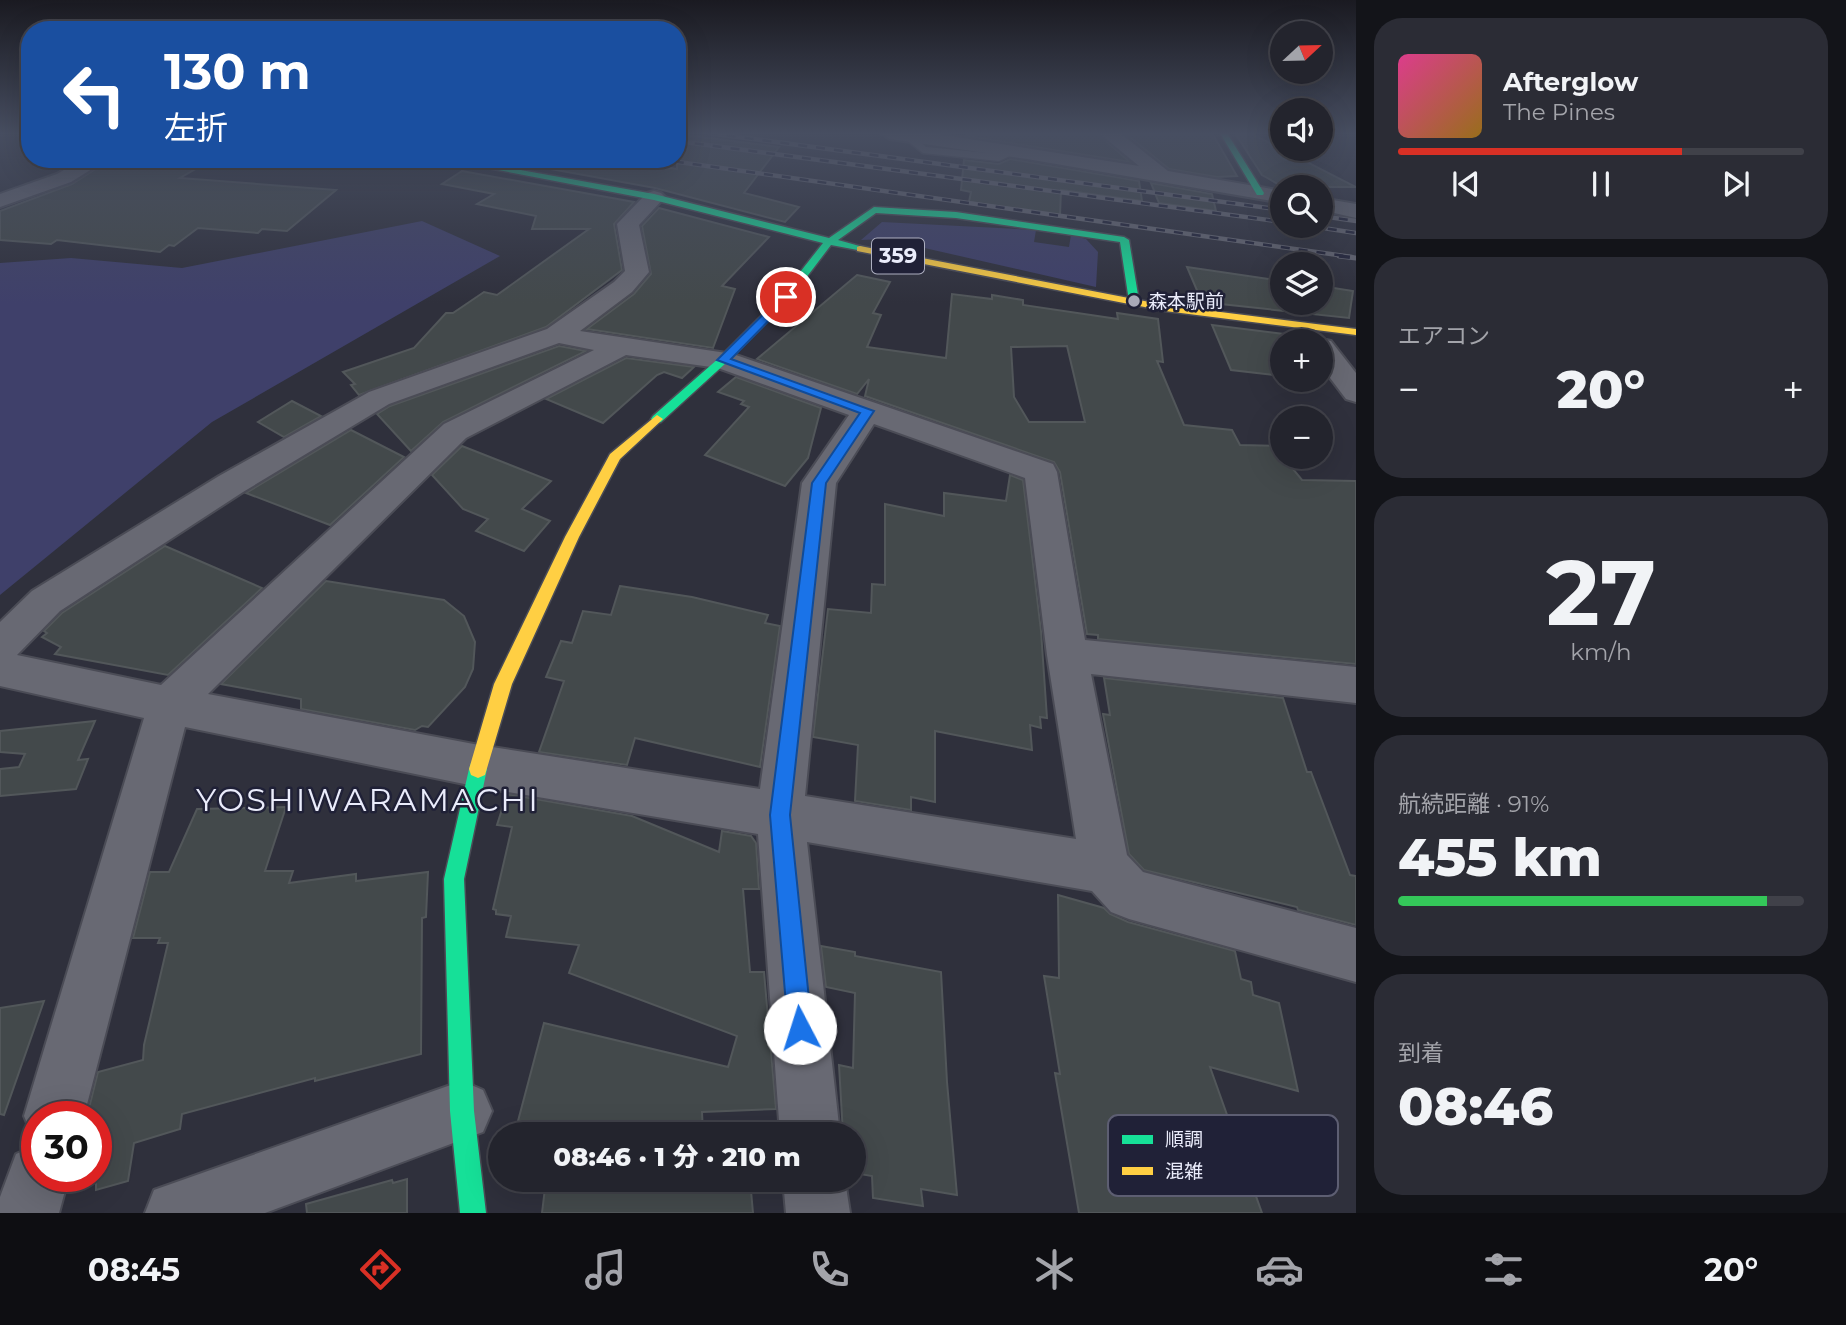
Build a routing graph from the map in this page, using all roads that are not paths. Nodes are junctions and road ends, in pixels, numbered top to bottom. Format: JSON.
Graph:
{"nodes":[{"id":1,"x":32,"y":190,"type":"edge"},
{"id":2,"x":613,"y":190,"type":"edge"},
{"id":3,"x":1240,"y":190,"type":"edge"},
{"id":4,"x":1258,"y":190,"type":"edge"},
{"id":5,"x":1260,"y":193,"type":"junction"},
{"id":6,"x":1270,"y":195,"type":"edge"},
{"id":7,"x":654,"y":197,"type":"junction"},
{"id":8,"x":0,"y":201,"type":"edge"},
{"id":9,"x":1333,"y":206,"type":"edge"},
{"id":10,"x":1356,"y":211,"type":"edge"},
{"id":11,"x":828,"y":243,"type":"junction"},
{"id":12,"x":1134,"y":301,"type":"junction"},
{"id":13,"x":1271,"y":329,"type":"edge"},
{"id":14,"x":1356,"y":332,"type":"edge"},
{"id":15,"x":557,"y":335,"type":"junction"},
{"id":16,"x":1333,"y":335,"type":"edge"},
{"id":17,"x":621,"y":347,"type":"junction"},
{"id":18,"x":723,"y":360,"type":"junction"},
{"id":19,"x":1333,"y":363,"type":"edge"},
{"id":20,"x":1356,"y":393,"type":"edge"},
{"id":21,"x":867,"y":411,"type":"junction"},
{"id":22,"x":0,"y":647,"type":"edge"},
{"id":23,"x":1067,"y":655,"type":"junction"},
{"id":24,"x":0,"y":669,"type":"edge"},
{"id":25,"x":1356,"y":685,"type":"edge"},
{"id":26,"x":169,"y":705,"type":"junction"},
{"id":27,"x":479,"y":766,"type":"junction"},
{"id":28,"x":780,"y":815,"type":"junction"},
{"id":29,"x":1105,"y":868,"type":"junction"},
{"id":30,"x":1356,"y":955,"type":"edge"},
{"id":31,"x":58,"y":1101,"type":"edge"},
{"id":32,"x":462,"y":1111,"type":"junction"},
{"id":33,"x":809,"y":1122,"type":"edge"},
{"id":34,"x":33,"y":1192,"type":"edge"},
{"id":35,"x":815,"y":1192,"type":"edge"},
{"id":36,"x":27,"y":1213,"type":"edge"},
{"id":37,"x":177,"y":1213,"type":"edge"},
{"id":38,"x":473,"y":1213,"type":"edge"},
{"id":39,"x":818,"y":1213,"type":"edge"}],
"edges":[{"from":1,"to":8,"type":"street"},
{"from":2,"to":7,"type":"main road","number":"359"},
{"from":3,"to":5,"type":"street"},
{"from":4,"to":5,"type":"main road"},
{"from":5,"to":6,"type":"street"},
{"from":7,"to":11,"type":"main road","number":"359"},
{"from":7,"to":15,"type":"street"},
{"from":9,"to":10,"type":"street"},
{"from":11,"to":12,"type":"main road","number":"359"},
{"from":11,"to":12,"type":"main road"},
{"from":11,"to":18,"type":"main road"},
{"from":12,"to":13,"type":"main road","number":"359"},
{"from":14,"to":16,"type":"main road","number":"359"},
{"from":15,"to":17,"type":"street"},
{"from":15,"to":22,"type":"street"},
{"from":17,"to":18,"type":"street"},
{"from":17,"to":26,"type":"street"},
{"from":18,"to":21,"type":"street"},
{"from":18,"to":27,"type":"main road"},
{"from":19,"to":20,"type":"street"},
{"from":21,"to":23,"type":"street"},
{"from":21,"to":28,"type":"street"},
{"from":23,"to":25,"type":"street"},
{"from":23,"to":29,"type":"street"},
{"from":24,"to":26,"type":"street"},
{"from":26,"to":27,"type":"street"},
{"from":26,"to":31,"type":"street"},
{"from":27,"to":28,"type":"street"},
{"from":27,"to":32,"type":"main road"},
{"from":28,"to":29,"type":"street"},
{"from":28,"to":33,"type":"street"},
{"from":29,"to":30,"type":"street"},
{"from":32,"to":37,"type":"street"},
{"from":32,"to":38,"type":"main road"},
{"from":34,"to":36,"type":"street"},
{"from":35,"to":39,"type":"street"}]}
